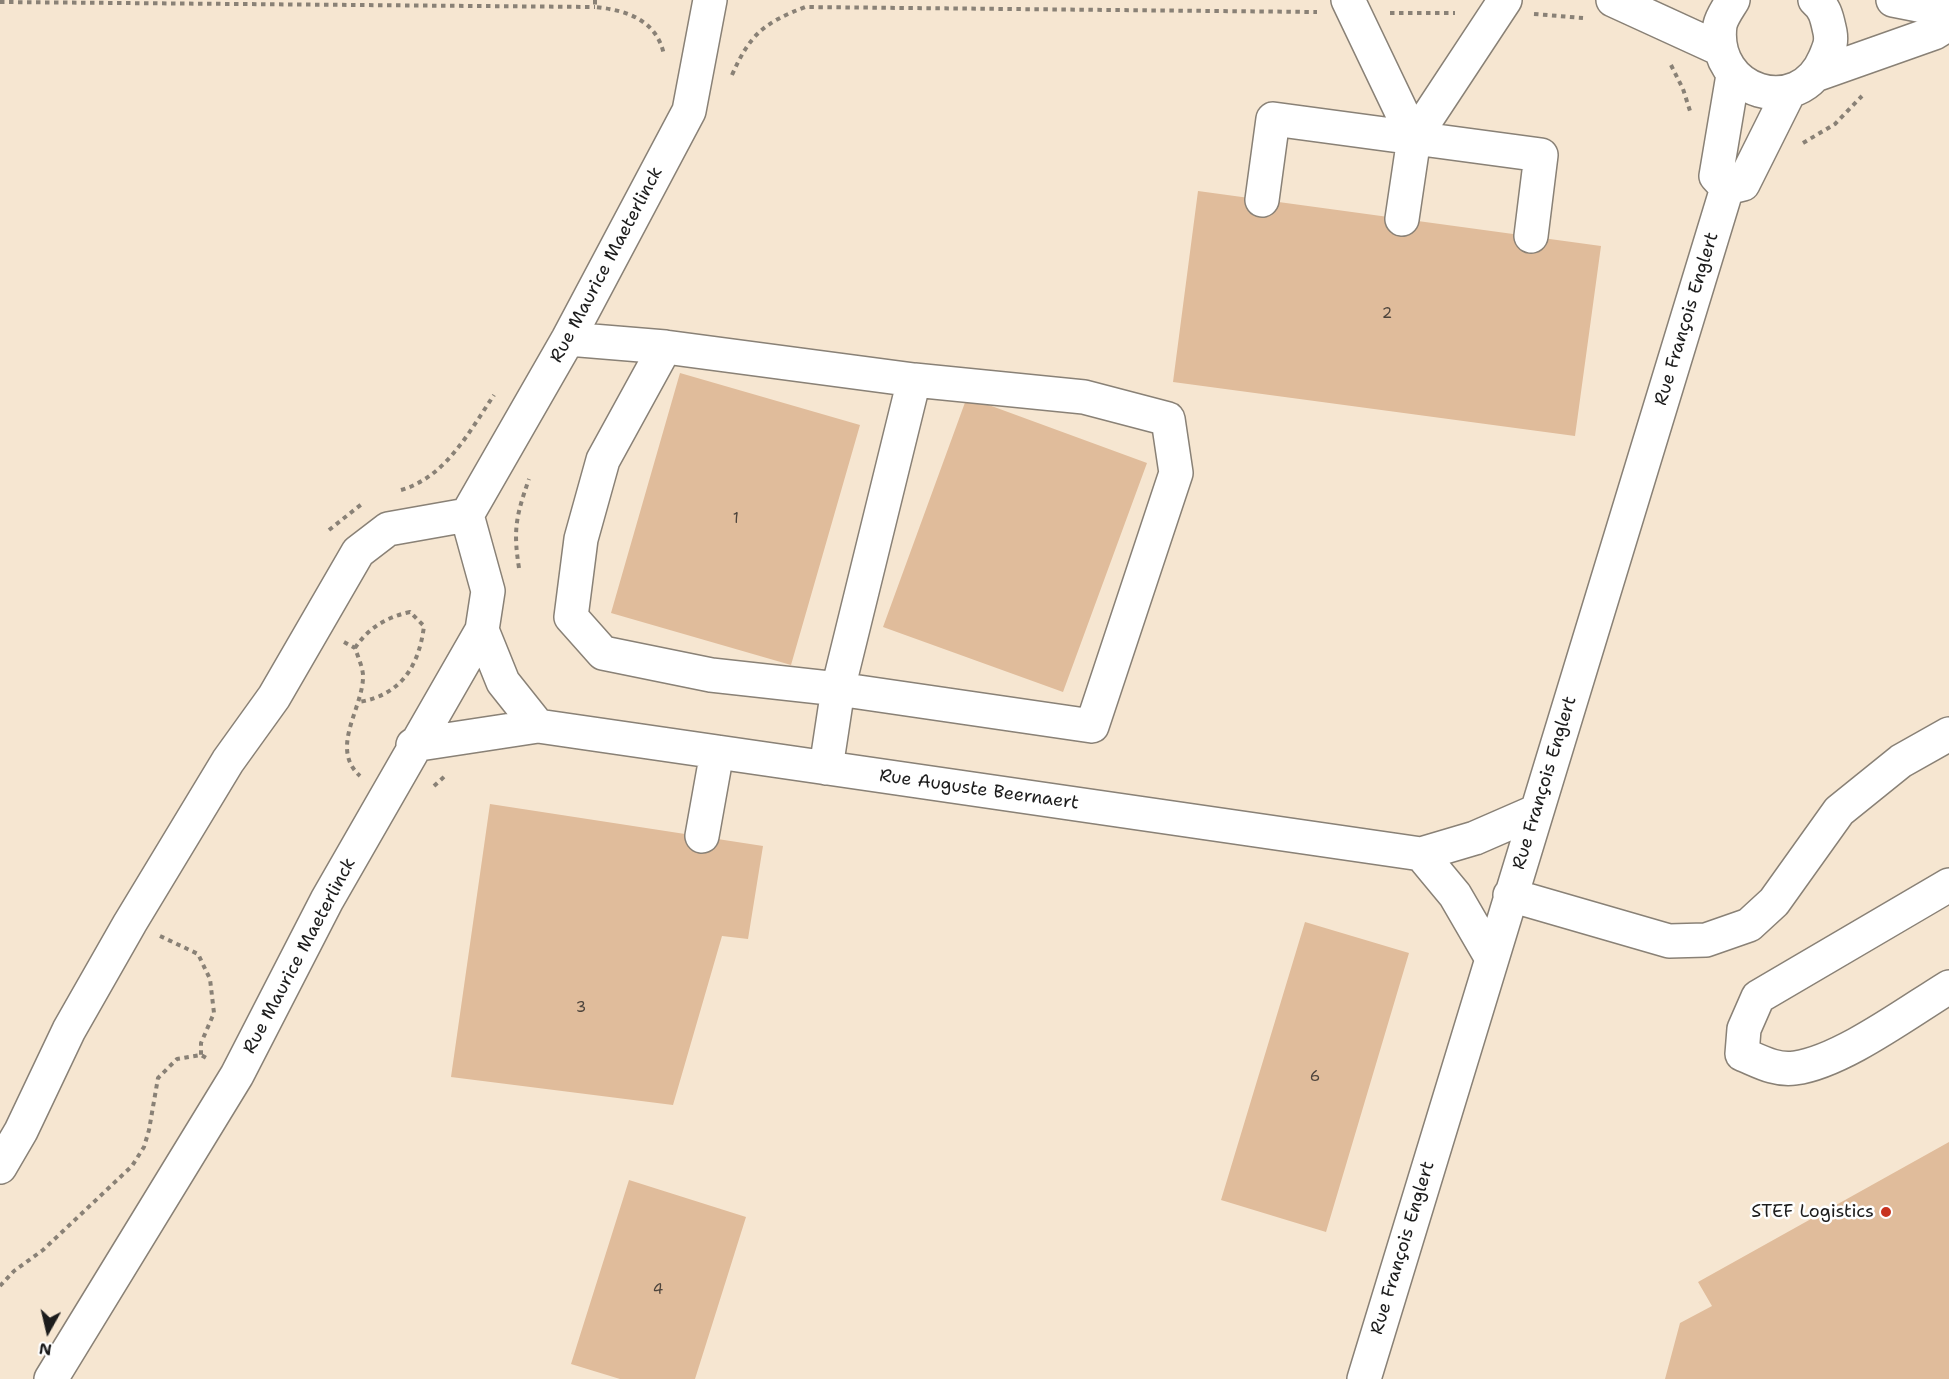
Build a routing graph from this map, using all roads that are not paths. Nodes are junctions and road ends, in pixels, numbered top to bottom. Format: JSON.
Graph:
{"nodes":[{"id":1,"x":710,"y":0,"type":"edge"},
{"id":2,"x":1613,"y":0,"type":"edge"},
{"id":3,"x":1733,"y":0,"type":"edge"},
{"id":4,"x":1815,"y":0,"type":"edge"},
{"id":5,"x":1893,"y":0,"type":"edge"},
{"id":6,"x":1352,"y":6,"type":"edge"},
{"id":7,"x":1501,"y":7,"type":"edge"},
{"id":8,"x":1949,"y":11,"type":"edge"},
{"id":9,"x":1949,"y":24,"type":"edge"},
{"id":10,"x":1727,"y":62,"type":"junction"},
{"id":11,"x":1818,"y":74,"type":"junction"},
{"id":12,"x":1789,"y":92,"type":"junction"},
{"id":13,"x":1414,"y":138,"type":"junction"},
{"id":14,"x":1727,"y":188,"type":"junction"},
{"id":15,"x":1263,"y":200,"type":"dead end"},
{"id":16,"x":1402,"y":219,"type":"dead end"},
{"id":17,"x":1531,"y":236,"type":"dead end"},
{"id":18,"x":568,"y":339,"type":"junction"},
{"id":19,"x":665,"y":347,"type":"junction"},
{"id":20,"x":914,"y":380,"type":"junction"},
{"id":21,"x":467,"y":515,"type":"junction"},
{"id":22,"x":482,"y":630,"type":"junction"},
{"id":23,"x":838,"y":689,"type":"junction"},
{"id":24,"x":538,"y":726,"type":"junction"},
{"id":25,"x":1949,"y":734,"type":"edge"},
{"id":26,"x":413,"y":745,"type":"junction"},
{"id":27,"x":717,"y":752,"type":"junction"},
{"id":28,"x":826,"y":768,"type":"junction"},
{"id":29,"x":1537,"y":812,"type":"junction"},
{"id":30,"x":702,"y":836,"type":"dead end"},
{"id":31,"x":1421,"y":854,"type":"junction"},
{"id":32,"x":1949,"y":885,"type":"edge"},
{"id":33,"x":1509,"y":895,"type":"junction"},
{"id":34,"x":1491,"y":957,"type":"junction"},
{"id":35,"x":1949,"y":987,"type":"edge"},
{"id":36,"x":0,"y":1167,"type":"edge"},
{"id":37,"x":51,"y":1379,"type":"edge"},
{"id":38,"x":1364,"y":1379,"type":"edge"}],
"edges":[{"from":1,"to":18,"type":"street","name":"Rue Maurice Maeterlinck"},
{"from":2,"to":10,"type":"street"},
{"from":3,"to":10,"type":"street"},
{"from":4,"to":11,"type":"street"},
{"from":5,"to":8,"type":"street"},
{"from":6,"to":13,"type":"street"},
{"from":7,"to":13,"type":"street"},
{"from":9,"to":11,"type":"street"},
{"from":10,"to":12,"type":"street"},
{"from":10,"to":14,"type":"street"},
{"from":11,"to":12,"type":"street"},
{"from":12,"to":14,"type":"street"},
{"from":13,"to":15,"type":"street"},
{"from":13,"to":16,"type":"street"},
{"from":13,"to":17,"type":"street"},
{"from":14,"to":29,"type":"street","name":"Rue François Englert"},
{"from":18,"to":19,"type":"street"},
{"from":18,"to":21,"type":"street","name":"Rue Maurice Maeterlinck"},
{"from":19,"to":20,"type":"street"},
{"from":19,"to":23,"type":"street"},
{"from":20,"to":23,"type":"street"},
{"from":20,"to":23,"type":"street"},
{"from":21,"to":22,"type":"street","name":"Rue Maurice Maeterlinck"},
{"from":21,"to":36,"type":"street"},
{"from":22,"to":24,"type":"street"},
{"from":22,"to":26,"type":"street","name":"Rue Maurice Maeterlinck"},
{"from":23,"to":28,"type":"street"},
{"from":24,"to":26,"type":"street","name":"Rue Auguste Beernaert"},
{"from":24,"to":27,"type":"street","name":"Rue Auguste Beernaert"},
{"from":25,"to":33,"type":"street"},
{"from":26,"to":37,"type":"street","name":"Rue Maurice Maeterlinck"},
{"from":27,"to":28,"type":"street","name":"Rue Auguste Beernaert"},
{"from":27,"to":30,"type":"street"},
{"from":28,"to":31,"type":"street","name":"Rue Auguste Beernaert"},
{"from":29,"to":31,"type":"street"},
{"from":29,"to":33,"type":"street","name":"Rue François Englert"},
{"from":31,"to":34,"type":"street"},
{"from":32,"to":35,"type":"street"},
{"from":33,"to":34,"type":"street","name":"Rue François Englert"},
{"from":34,"to":38,"type":"street","name":"Rue François Englert"}]}
